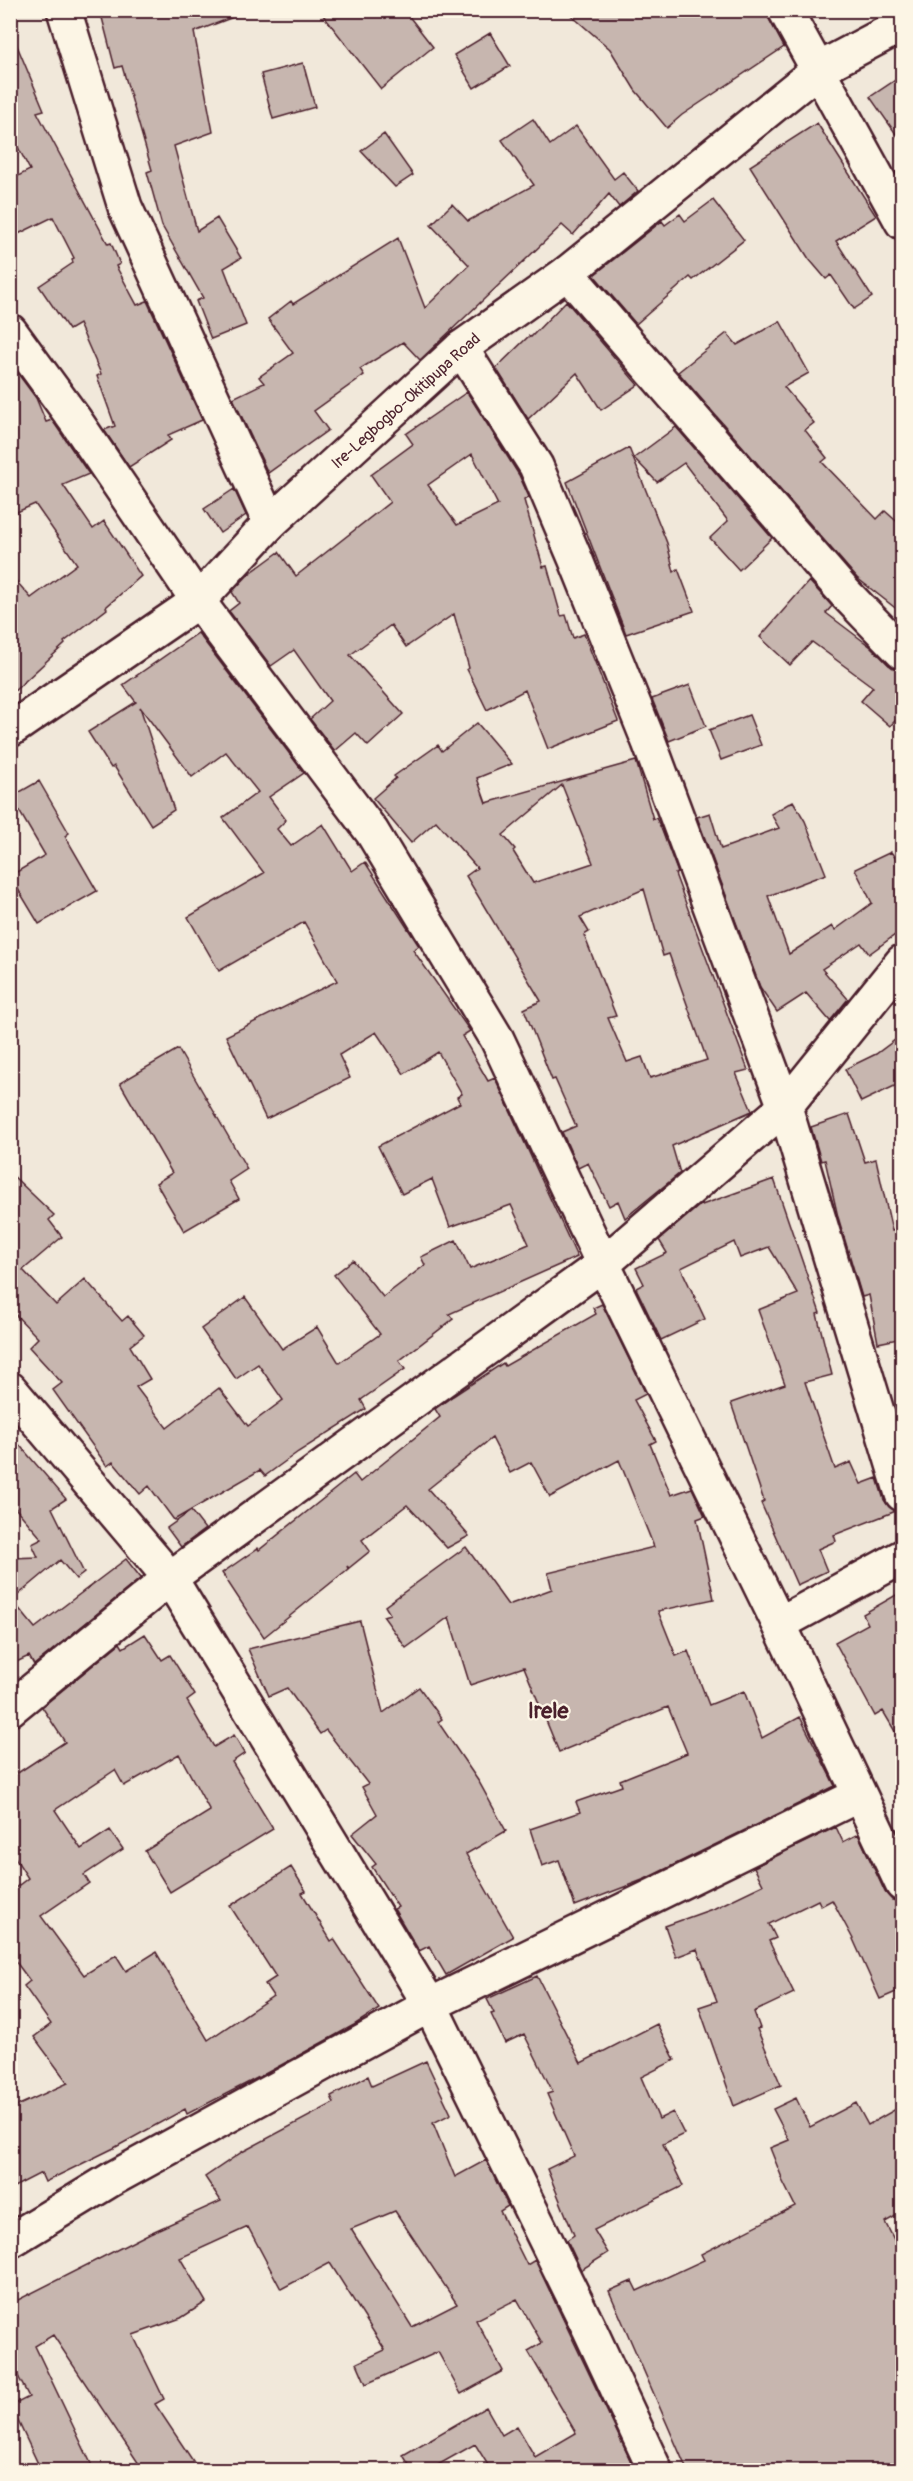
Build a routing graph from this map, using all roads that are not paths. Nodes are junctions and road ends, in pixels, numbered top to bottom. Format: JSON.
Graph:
{"nodes":[{"id":1,"x":64,"y":10,"type":"edge"},
{"id":2,"x":784,"y":10,"type":"edge"},
{"id":3,"x":903,"y":25,"type":"edge"},
{"id":4,"x":819,"y":69,"type":"junction"},
{"id":5,"x":903,"y":222,"type":"edge"},
{"id":6,"x":567,"y":273,"type":"junction"},
{"id":7,"x":10,"y":331,"type":"edge"},
{"id":8,"x":461,"y":348,"type":"junction"},
{"id":9,"x":270,"y":523,"type":"junction"},
{"id":10,"x":198,"y":601,"type":"junction"},
{"id":11,"x":903,"y":652,"type":"edge"},
{"id":12,"x":11,"y":730,"type":"edge"},
{"id":13,"x":903,"y":962,"type":"edge"},
{"id":14,"x":785,"y":1107,"type":"junction"},
{"id":15,"x":603,"y":1264,"type":"junction"},
{"id":16,"x":10,"y":1389,"type":"edge"},
{"id":17,"x":903,"y":1494,"type":"edge"},
{"id":18,"x":903,"y":1557,"type":"edge"},
{"id":19,"x":170,"y":1578,"type":"junction"},
{"id":20,"x":778,"y":1623,"type":"junction"},
{"id":21,"x":10,"y":1709,"type":"edge"},
{"id":22,"x":859,"y":1795,"type":"junction"},
{"id":23,"x":903,"y":1884,"type":"edge"},
{"id":24,"x":430,"y":2005,"type":"junction"},
{"id":25,"x":10,"y":2241,"type":"edge"},
{"id":26,"x":655,"y":2470,"type":"edge"}],
"edges":[{"from":1,"to":9,"type":"street"},
{"from":2,"to":4,"type":"street"},
{"from":3,"to":4,"type":"street","name":"Ire-Legbogbo-Okitipupa Road"},
{"from":4,"to":5,"type":"street"},
{"from":4,"to":6,"type":"street","name":"Ire-Legbogbo-Okitipupa Road"},
{"from":6,"to":8,"type":"street","name":"Ire-Legbogbo-Okitipupa Road"},
{"from":6,"to":11,"type":"street"},
{"from":7,"to":10,"type":"street"},
{"from":8,"to":9,"type":"street","name":"Ire-Legbogbo-Okitipupa Road"},
{"from":8,"to":14,"type":"street"},
{"from":9,"to":10,"type":"street","name":"Ire-Legbogbo-Okitipupa Road"},
{"from":10,"to":12,"type":"street","name":"Ire-Legbogbo-Okitipupa Road"},
{"from":10,"to":15,"type":"street"},
{"from":13,"to":14,"type":"street"},
{"from":14,"to":15,"type":"street"},
{"from":14,"to":17,"type":"street"},
{"from":15,"to":19,"type":"street"},
{"from":15,"to":20,"type":"street"},
{"from":16,"to":19,"type":"street"},
{"from":18,"to":20,"type":"street"},
{"from":19,"to":21,"type":"street"},
{"from":19,"to":24,"type":"street"},
{"from":20,"to":22,"type":"street"},
{"from":22,"to":23,"type":"street"},
{"from":22,"to":24,"type":"street"},
{"from":24,"to":25,"type":"street"},
{"from":24,"to":26,"type":"street"}]}
